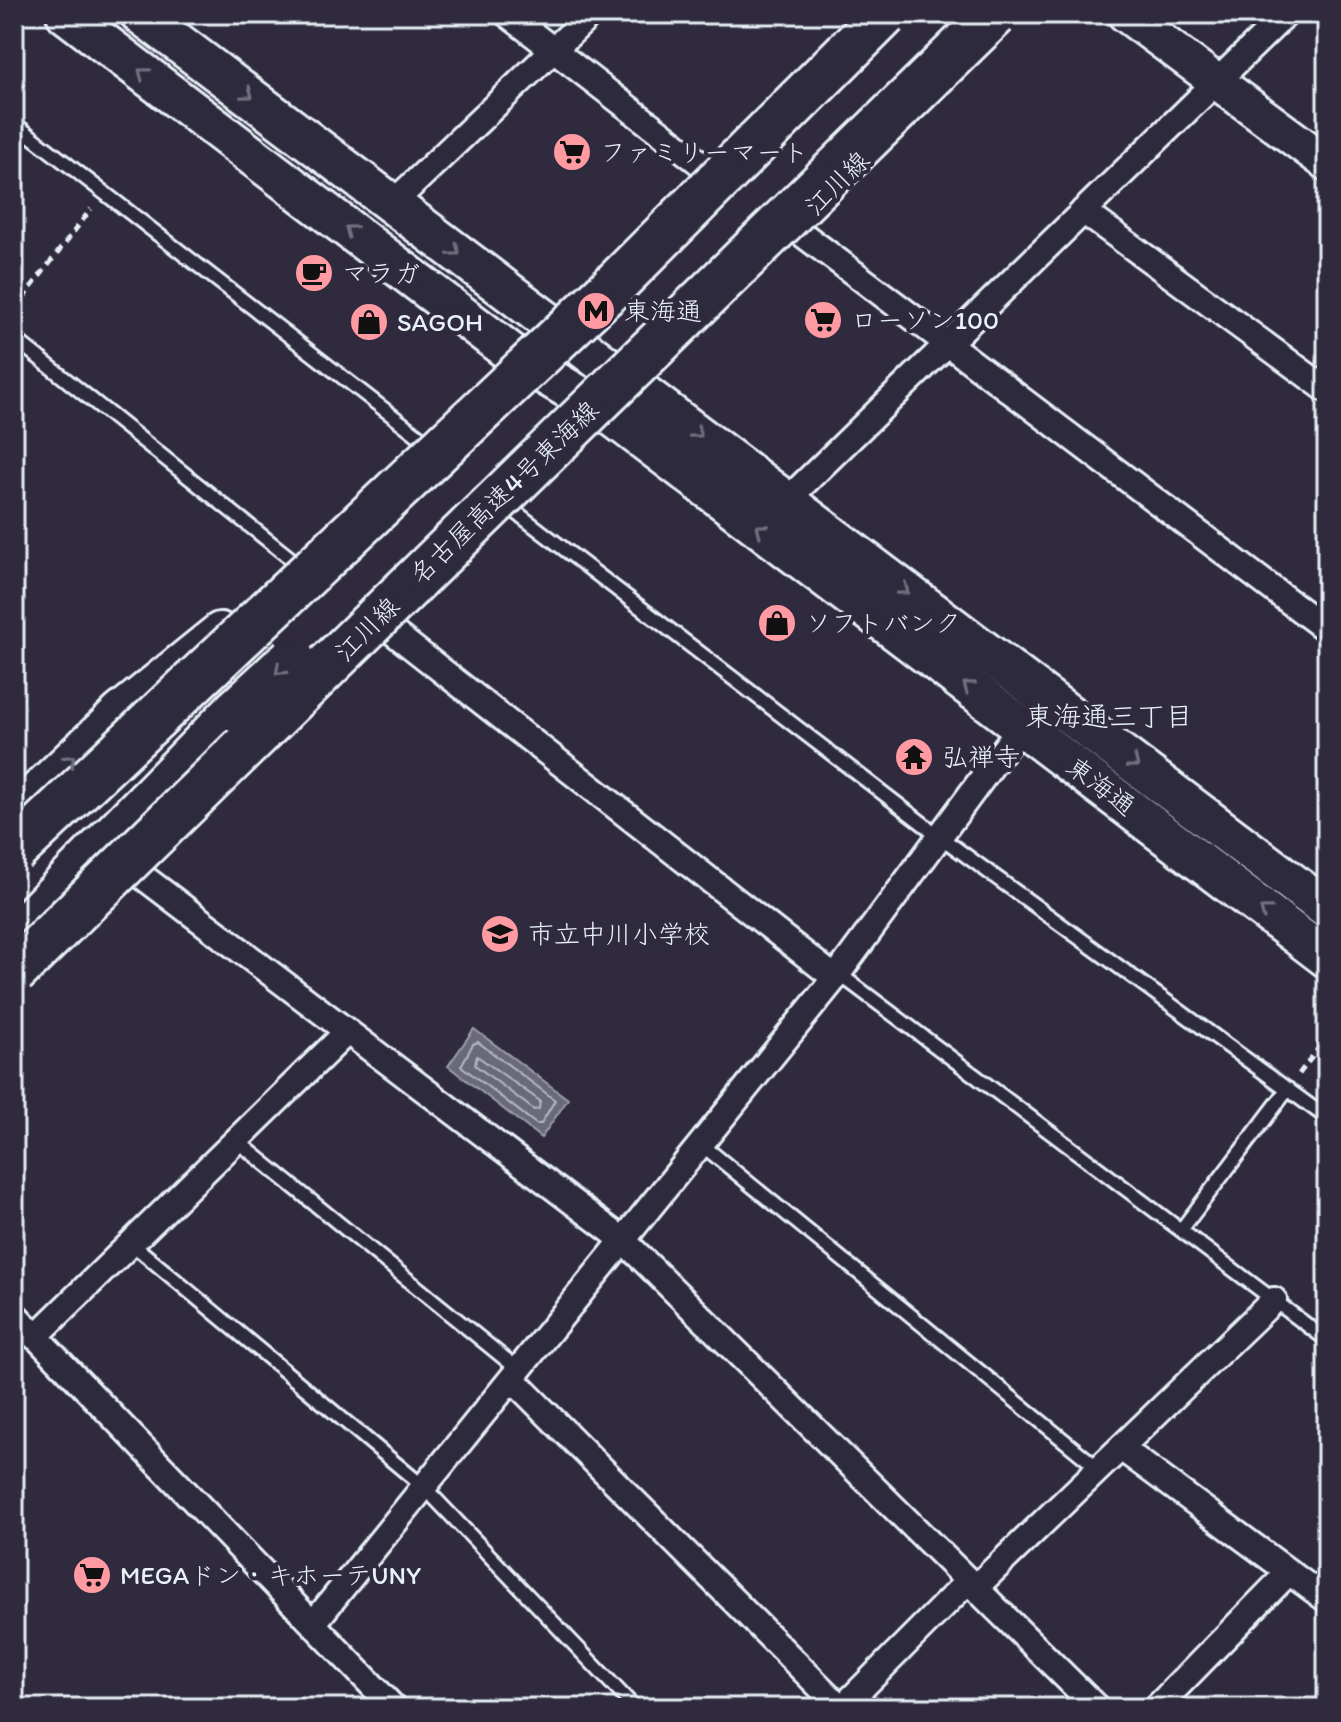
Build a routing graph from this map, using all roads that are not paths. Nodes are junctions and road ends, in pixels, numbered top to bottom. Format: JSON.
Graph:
{"nodes":[{"id":1,"x":66,"y":14,"type":"edge"},
{"id":2,"x":140,"y":14,"type":"edge"},
{"id":3,"x":507,"y":14,"type":"edge"},
{"id":4,"x":591,"y":14,"type":"edge"},
{"id":5,"x":872,"y":14,"type":"edge"},
{"id":6,"x":885,"y":14,"type":"edge"},
{"id":7,"x":995,"y":14,"type":"edge"},
{"id":8,"x":1009,"y":14,"type":"edge"},
{"id":9,"x":1125,"y":14,"type":"edge"},
{"id":10,"x":1286,"y":14,"type":"edge"},
{"id":11,"x":554,"y":49,"type":"junction"},
{"id":12,"x":1216,"y":82,"type":"junction"},
{"id":13,"x":14,"y":123,"type":"edge"},
{"id":14,"x":1327,"y":163,"type":"edge"},
{"id":15,"x":714,"y":174,"type":"junction"},
{"id":16,"x":393,"y":203,"type":"junction"},
{"id":17,"x":1083,"y":211,"type":"junction"},
{"id":18,"x":793,"y":227,"type":"junction"},
{"id":19,"x":609,"y":290,"type":"junction"},
{"id":20,"x":693,"y":307,"type":"junction"},
{"id":21,"x":559,"y":329,"type":"junction"},
{"id":22,"x":14,"y":338,"type":"edge"},
{"id":23,"x":946,"y":345,"type":"junction"},
{"id":24,"x":523,"y":362,"type":"junction"},
{"id":25,"x":635,"y":386,"type":"junction"},
{"id":26,"x":1327,"y":390,"type":"edge"},
{"id":27,"x":604,"y":410,"type":"junction"},
{"id":28,"x":429,"y":444,"type":"junction"},
{"id":29,"x":786,"y":501,"type":"junction"},
{"id":30,"x":504,"y":503,"type":"junction"},
{"id":31,"x":300,"y":566,"type":"junction"},
{"id":32,"x":376,"y":619,"type":"junction"},
{"id":33,"x":1327,"y":630,"type":"edge"},
{"id":34,"x":1021,"y":726,"type":"junction"},
{"id":35,"x":20,"y":797,"type":"edge"},
{"id":36,"x":939,"y":836,"type":"junction"},
{"id":37,"x":14,"y":851,"type":"edge"},
{"id":38,"x":134,"y":870,"type":"junction"},
{"id":39,"x":14,"y":895,"type":"edge"},
{"id":40,"x":1327,"y":909,"type":"edge"},
{"id":41,"x":14,"y":938,"type":"edge"},
{"id":42,"x":1327,"y":958,"type":"edge"},
{"id":43,"x":14,"y":972,"type":"edge"},
{"id":44,"x":836,"y":976,"type":"junction"},
{"id":45,"x":14,"y":990,"type":"edge"},
{"id":46,"x":346,"y":1033,"type":"junction"},
{"id":47,"x":1288,"y":1089,"type":"junction"},
{"id":48,"x":1327,"y":1118,"type":"edge"},
{"id":49,"x":236,"y":1140,"type":"junction"},
{"id":50,"x":701,"y":1144,"type":"junction"},
{"id":51,"x":1181,"y":1230,"type":"junction"},
{"id":52,"x":623,"y":1240,"type":"junction"},
{"id":53,"x":131,"y":1243,"type":"junction"},
{"id":54,"x":1274,"y":1300,"type":"junction"},
{"id":55,"x":14,"y":1314,"type":"edge"},
{"id":56,"x":35,"y":1337,"type":"junction"},
{"id":57,"x":1327,"y":1340,"type":"edge"},
{"id":58,"x":516,"y":1376,"type":"junction"},
{"id":59,"x":1121,"y":1448,"type":"junction"},
{"id":60,"x":1099,"y":1469,"type":"junction"},
{"id":61,"x":425,"y":1488,"type":"junction"},
{"id":62,"x":1289,"y":1572,"type":"junction"},
{"id":63,"x":972,"y":1584,"type":"junction"},
{"id":64,"x":1327,"y":1600,"type":"edge"},
{"id":65,"x":313,"y":1624,"type":"junction"},
{"id":66,"x":394,"y":1708,"type":"edge"},
{"id":67,"x":635,"y":1708,"type":"edge"},
{"id":68,"x":841,"y":1708,"type":"edge"},
{"id":69,"x":1097,"y":1708,"type":"edge"},
{"id":70,"x":1156,"y":1708,"type":"edge"}],
"edges":[{"from":24,"to":1,"type":"main road","name":"東海通","one_way":true},
{"from":2,"to":16,"type":"main road","name":"東海通","one_way":true},
{"from":3,"to":11,"type":"street"},
{"from":4,"to":11,"type":"street"},
{"from":5,"to":15,"type":"main road"},
{"from":6,"to":19,"type":"highway","bridge":true},
{"from":7,"to":20,"type":"highway","name":"名古屋高速4号東海線","bridge":true},
{"from":8,"to":18,"type":"main road","name":"江川線"},
{"from":9,"to":12,"type":"street"},
{"from":10,"to":12,"type":"street"},
{"from":11,"to":15,"type":"street"},
{"from":11,"to":16,"type":"street"},
{"from":12,"to":14,"type":"street"},
{"from":12,"to":17,"type":"street"},
{"from":13,"to":28,"type":"lane"},
{"from":15,"to":21,"type":"main road"},
{"from":16,"to":21,"type":"main road","name":"東海通","one_way":true},
{"from":17,"to":23,"type":"street"},
{"from":17,"to":26,"type":"street"},
{"from":18,"to":23,"type":"street"},
{"from":18,"to":25,"type":"main road","name":"江川線"},
{"from":19,"to":37,"type":"highway","bridge":true},
{"from":19,"to":39,"type":"highway"},
{"from":20,"to":41,"type":"highway","one_way":true,"bridge":true},
{"from":20,"to":43,"type":"highway","name":"名古屋高速4号東海線","bridge":true},
{"from":21,"to":24,"type":"main road"},
{"from":21,"to":25,"type":"main road","name":"東海通"},
{"from":22,"to":31,"type":"lane"},
{"from":23,"to":29,"type":"street"},
{"from":23,"to":33,"type":"street"},
{"from":24,"to":27,"type":"main road","name":"東海通"},
{"from":24,"to":28,"type":"main road"},
{"from":25,"to":27,"type":"main road","name":"江川線"},
{"from":25,"to":29,"type":"main road","name":"東海通","one_way":true},
{"from":27,"to":30,"type":"main road","name":"江川線"},
{"from":34,"to":27,"type":"main road","name":"東海通","one_way":true},
{"from":28,"to":31,"type":"main road"},
{"from":29,"to":40,"type":"main road","name":"東海通","one_way":true},
{"from":30,"to":32,"type":"main road","name":"江川線"},
{"from":30,"to":36,"type":"lane"},
{"from":35,"to":31,"type":"main road","one_way":true},
{"from":32,"to":38,"type":"main road","name":"江川線"},
{"from":32,"to":44,"type":"street"},
{"from":34,"to":36,"type":"street"},
{"from":42,"to":34,"type":"main road","name":"東海通","one_way":true},
{"from":36,"to":44,"type":"street"},
{"from":36,"to":47,"type":"lane"},
{"from":38,"to":45,"type":"main road","name":"江川線"},
{"from":38,"to":46,"type":"street"},
{"from":44,"to":50,"type":"street"},
{"from":44,"to":51,"type":"lane"},
{"from":46,"to":49,"type":"street"},
{"from":46,"to":52,"type":"street"},
{"from":47,"to":48,"type":"lane"},
{"from":47,"to":51,"type":"lane"},
{"from":49,"to":53,"type":"street"},
{"from":49,"to":58,"type":"lane"},
{"from":50,"to":52,"type":"street"},
{"from":50,"to":60,"type":"lane"},
{"from":51,"to":54,"type":"lane"},
{"from":52,"to":58,"type":"street"},
{"from":52,"to":63,"type":"street"},
{"from":53,"to":56,"type":"street"},
{"from":53,"to":61,"type":"lane"},
{"from":54,"to":57,"type":"lane"},
{"from":54,"to":59,"type":"street"},
{"from":55,"to":56,"type":"street"},
{"from":56,"to":65,"type":"street"},
{"from":58,"to":61,"type":"street"},
{"from":58,"to":68,"type":"street"},
{"from":59,"to":60,"type":"street"},
{"from":59,"to":62,"type":"street"},
{"from":60,"to":63,"type":"street"},
{"from":61,"to":65,"type":"street"},
{"from":61,"to":67,"type":"lane"},
{"from":62,"to":64,"type":"street"},
{"from":62,"to":70,"type":"street"},
{"from":63,"to":68,"type":"street"},
{"from":63,"to":69,"type":"street"},
{"from":65,"to":66,"type":"street"}]}
